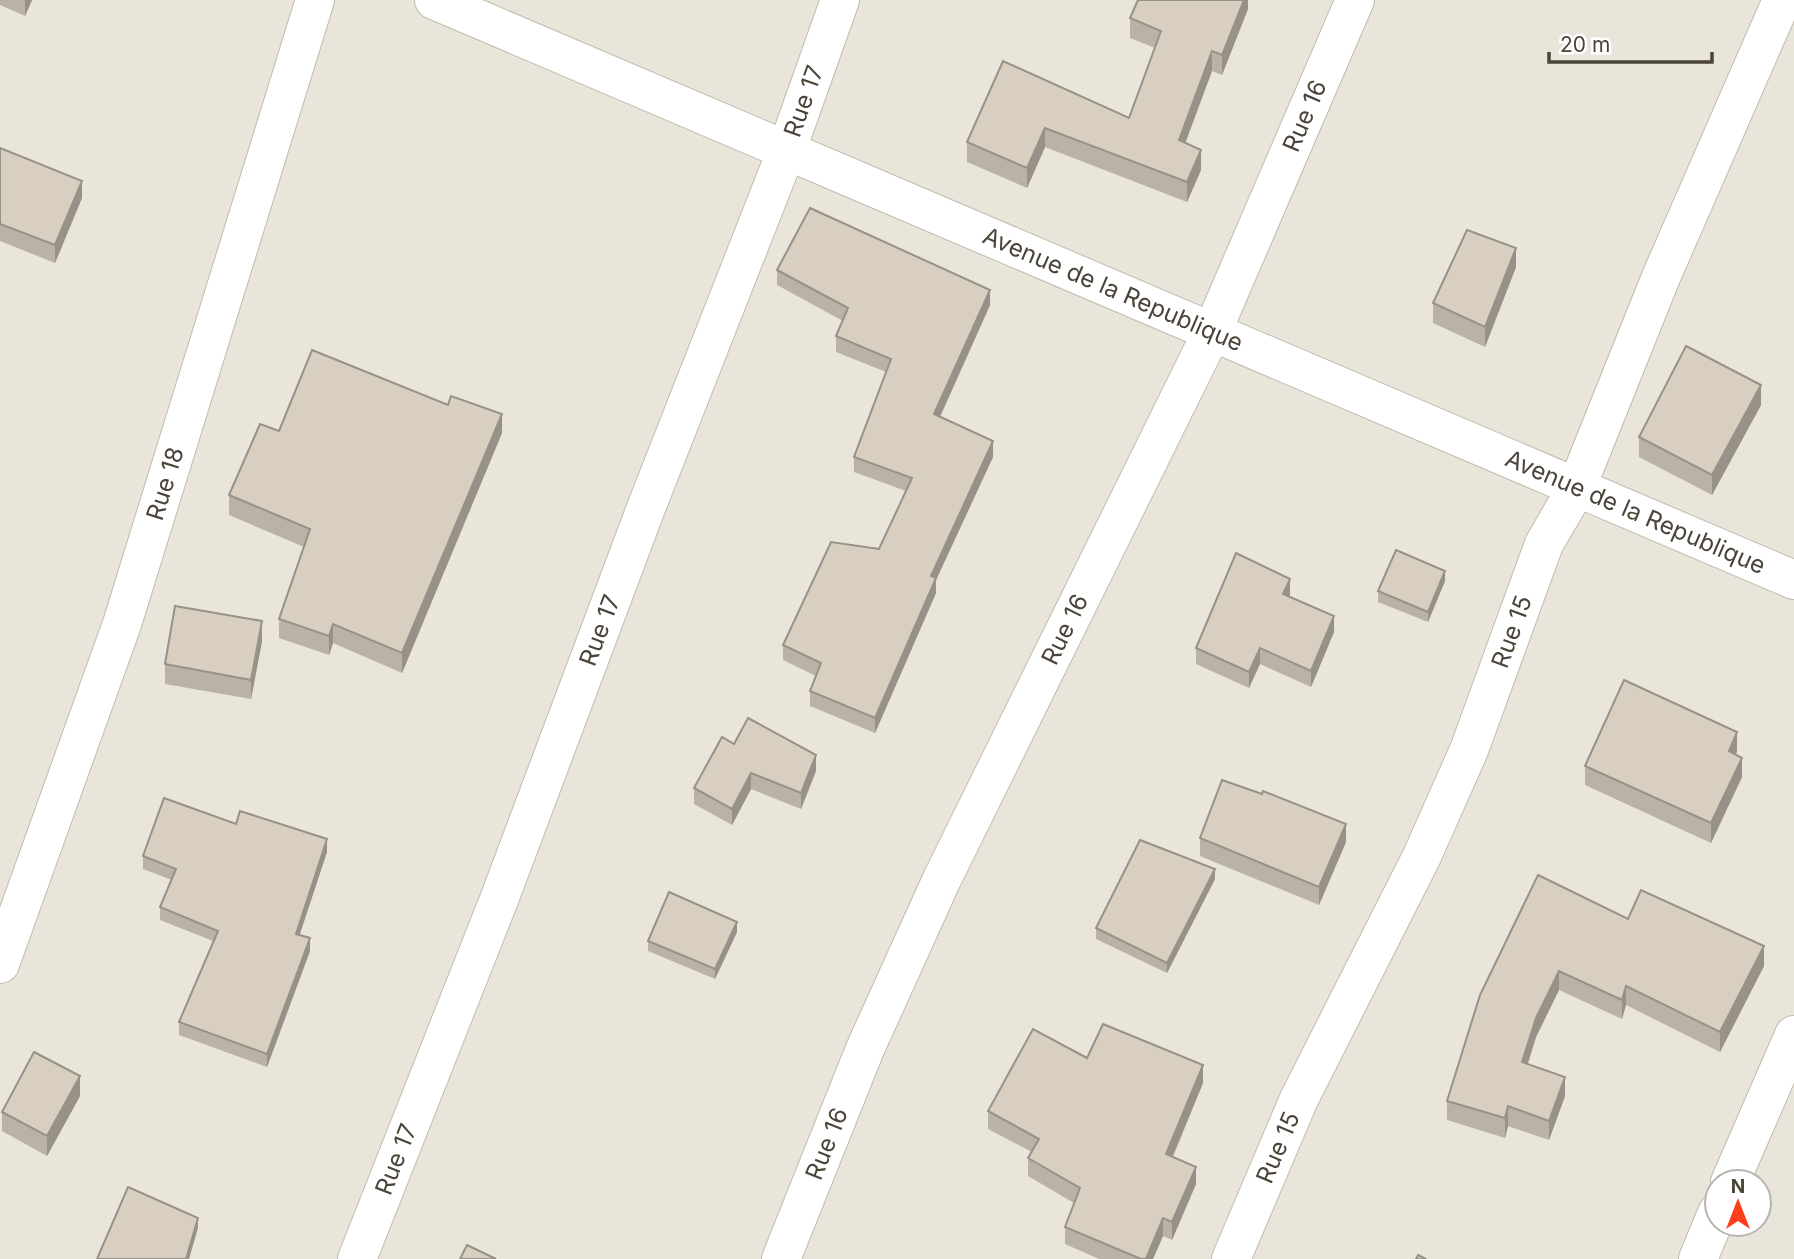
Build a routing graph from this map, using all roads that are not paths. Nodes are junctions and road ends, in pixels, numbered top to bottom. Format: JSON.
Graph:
{"nodes":[{"id":1,"x":315,"y":0,"type":"edge"},
{"id":2,"x":434,"y":0,"type":"edge"},
{"id":3,"x":841,"y":0,"type":"edge"},
{"id":4,"x":1355,"y":0,"type":"edge"},
{"id":5,"x":1782,"y":0,"type":"edge"},
{"id":6,"x":786,"y":152,"type":"junction"},
{"id":7,"x":1212,"y":332,"type":"junction"},
{"id":8,"x":1576,"y":489,"type":"junction"},
{"id":9,"x":1794,"y":579,"type":"edge"},
{"id":10,"x":0,"y":964,"type":"edge"},
{"id":11,"x":1794,"y":1035,"type":"edge"},
{"id":12,"x":1736,"y":1168,"type":"edge"},
{"id":13,"x":1707,"y":1238,"type":"edge"},
{"id":14,"x":357,"y":1259,"type":"edge"},
{"id":15,"x":781,"y":1259,"type":"edge"},
{"id":16,"x":1231,"y":1259,"type":"edge"},
{"id":17,"x":1698,"y":1259,"type":"edge"}],
"edges":[{"from":1,"to":10,"type":"street","name":"Rue 18"},
{"from":2,"to":6,"type":"street","name":"Avenue de la Republique"},
{"from":3,"to":6,"type":"street","name":"Rue 17"},
{"from":4,"to":7,"type":"street","name":"Rue 16"},
{"from":5,"to":8,"type":"street","name":"Rue 15"},
{"from":6,"to":7,"type":"street","name":"Avenue de la Republique"},
{"from":6,"to":14,"type":"street","name":"Rue 17"},
{"from":7,"to":8,"type":"street","name":"Avenue de la Republique"},
{"from":7,"to":15,"type":"street","name":"Rue 16"},
{"from":8,"to":9,"type":"street","name":"Avenue de la Republique"},
{"from":8,"to":16,"type":"street","name":"Rue 15"},
{"from":11,"to":12,"type":"street"},
{"from":13,"to":17,"type":"street"}]}
